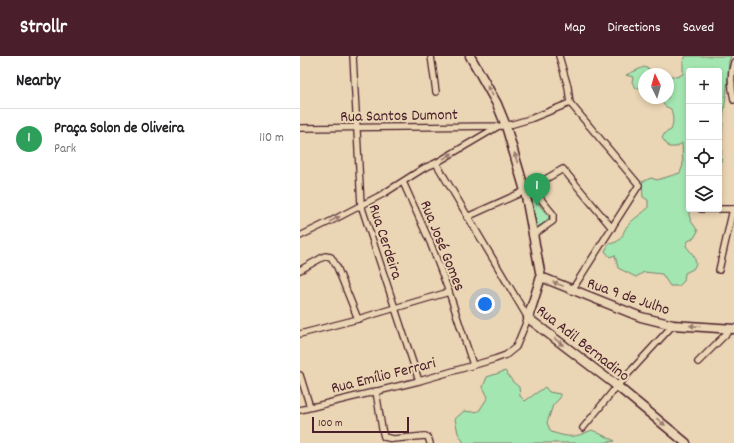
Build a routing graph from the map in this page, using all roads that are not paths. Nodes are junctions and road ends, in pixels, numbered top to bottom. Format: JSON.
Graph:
{"nodes":[{"id":1,"x":353,"y":56,"type":"edge"},
{"id":2,"x":431,"y":56,"type":"edge"},
{"id":3,"x":470,"y":56,"type":"edge"},
{"id":4,"x":560,"y":56,"type":"edge"},
{"id":5,"x":734,"y":62,"type":"edge"},
{"id":6,"x":436,"y":92,"type":"dead end"},
{"id":7,"x":734,"y":100,"type":"edge"},
{"id":8,"x":570,"y":103,"type":"junction"},
{"id":9,"x":502,"y":126,"type":"junction"},
{"id":10,"x":300,"y":128,"type":"edge"},
{"id":11,"x":358,"y":128,"type":"junction"},
{"id":12,"x":436,"y":163,"type":"junction"},
{"id":13,"x":403,"y":182,"type":"junction"},
{"id":14,"x":528,"y":189,"type":"junction"},
{"id":15,"x":361,"y":205,"type":"junction"},
{"id":16,"x":722,"y":209,"type":"edge"},
{"id":17,"x":733,"y":209,"type":"edge"},
{"id":18,"x":467,"y":217,"type":"junction"},
{"id":19,"x":612,"y":228,"type":"junction"},
{"id":20,"x":300,"y":236,"type":"edge"},
{"id":21,"x":532,"y":236,"type":"junction"},
{"id":22,"x":300,"y":270,"type":"edge"},
{"id":23,"x":719,"y":270,"type":"dead end"},
{"id":24,"x":541,"y":277,"type":"junction"},
{"id":25,"x":572,"y":290,"type":"junction"},
{"id":26,"x":449,"y":292,"type":"junction"},
{"id":27,"x":396,"y":308,"type":"junction"},
{"id":28,"x":528,"y":318,"type":"junction"},
{"id":29,"x":358,"y":319,"type":"junction"},
{"id":30,"x":673,"y":325,"type":"junction"},
{"id":31,"x":732,"y":329,"type":"edge"},
{"id":32,"x":300,"y":334,"type":"edge"},
{"id":33,"x":698,"y":362,"type":"dead end"},
{"id":34,"x":473,"y":365,"type":"junction"},
{"id":35,"x":300,"y":375,"type":"edge"},
{"id":36,"x":418,"y":381,"type":"junction"},
{"id":37,"x":617,"y":386,"type":"junction"},
{"id":38,"x":376,"y":390,"type":"junction"},
{"id":39,"x":310,"y":407,"type":"junction"},
{"id":40,"x":300,"y":410,"type":"edge"},
{"id":41,"x":583,"y":428,"type":"dead end"},
{"id":42,"x":430,"y":443,"type":"edge"},
{"id":43,"x":686,"y":443,"type":"edge"}],
"edges":[{"from":1,"to":11,"type":"street","name":"Rua Cerdeira"},
{"from":2,"to":6,"type":"street"},
{"from":9,"to":3,"type":"main road","one_way":true},
{"from":4,"to":8,"type":"street"},
{"from":5,"to":7,"type":"street"},
{"from":8,"to":9,"type":"street"},
{"from":8,"to":19,"type":"street"},
{"from":9,"to":11,"type":"street","name":"Rua Santos Dumont"},
{"from":12,"to":9,"type":"street","one_way":true},
{"from":14,"to":9,"type":"main road","one_way":true},
{"from":10,"to":11,"type":"street","name":"Rua Santos Dumont"},
{"from":11,"to":15,"type":"street","name":"Rua Cerdeira"},
{"from":12,"to":13,"type":"street"},
{"from":12,"to":18,"type":"street","name":"Rua Adil Bernadino"},
{"from":13,"to":15,"type":"street"},
{"from":13,"to":26,"type":"street","name":"Rua José Gomes"},
{"from":14,"to":18,"type":"street"},
{"from":14,"to":19,"type":"street"},
{"from":14,"to":21,"type":"main road"},
{"from":14,"to":21,"type":"street"},
{"from":20,"to":15,"type":"street","one_way":true},
{"from":15,"to":27,"type":"street","name":"Rua Cerdeira"},
{"from":16,"to":17,"type":"street"},
{"from":17,"to":23,"type":"street"},
{"from":18,"to":28,"type":"street","name":"Rua Adil Bernadino"},
{"from":19,"to":25,"type":"street"},
{"from":21,"to":24,"type":"main road"},
{"from":22,"to":29,"type":"street"},
{"from":25,"to":24,"type":"main road","name":"Rua 9 de Julho","one_way":true},
{"from":24,"to":28,"type":"main road"},
{"from":25,"to":30,"type":"main road","name":"Rua 9 de Julho"},
{"from":26,"to":27,"type":"street"},
{"from":26,"to":34,"type":"street","name":"Rua José Gomes"},
{"from":27,"to":29,"type":"street"},
{"from":27,"to":36,"type":"street","name":"Rua Cerdeira"},
{"from":28,"to":34,"type":"street","name":"Rua Emílio Ferrari"},
{"from":28,"to":37,"type":"main road","name":"Rua Adil Bernadino","one_way":true},
{"from":29,"to":32,"type":"street"},
{"from":31,"to":30,"type":"main road","name":"Rua 9 de Julho","one_way":true},
{"from":30,"to":37,"type":"street"},
{"from":31,"to":33,"type":"street"},
{"from":34,"to":36,"type":"street","name":"Rua Emílio Ferrari"},
{"from":35,"to":39,"type":"street"},
{"from":36,"to":38,"type":"street","name":"Rua Emílio Ferrari"},
{"from":37,"to":41,"type":"street"},
{"from":37,"to":43,"type":"main road","name":"Rua Adil Bernadino","one_way":true},
{"from":38,"to":39,"type":"street","name":"Rua Emílio Ferrari"},
{"from":38,"to":42,"type":"street"},
{"from":39,"to":40,"type":"street","name":"Rua Emílio Ferrari"}]}
